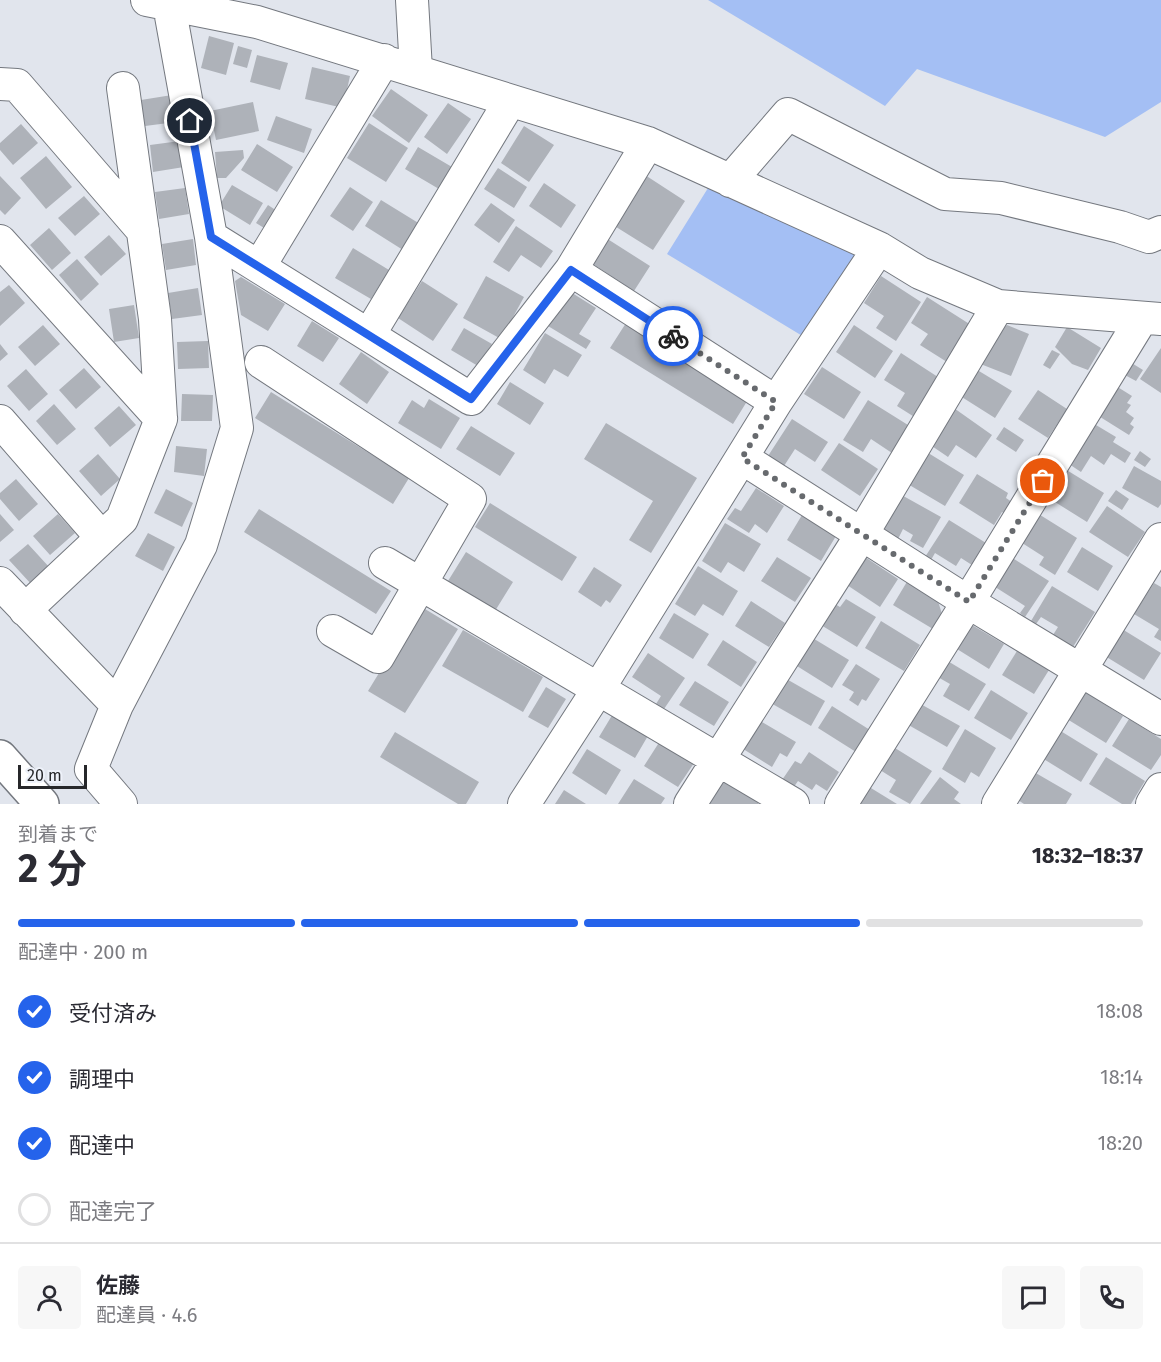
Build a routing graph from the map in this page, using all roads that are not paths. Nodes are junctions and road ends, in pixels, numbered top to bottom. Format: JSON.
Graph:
{"nodes":[{"id":1,"x":412,"y":0,"type":"edge"},
{"id":2,"x":158,"y":2,"type":"edge"},
{"id":3,"x":384,"y":60,"type":"junction"},
{"id":4,"x":416,"y":70,"type":"junction"},
{"id":5,"x":0,"y":84,"type":"edge"},
{"id":6,"x":123,"y":88,"type":"dead end"},
{"id":7,"x":510,"y":101,"type":"junction"},
{"id":8,"x":648,"y":143,"type":"junction"},
{"id":9,"x":730,"y":181,"type":"junction"},
{"id":10,"x":143,"y":231,"type":"junction"},
{"id":11,"x":1161,"y":232,"type":"edge"},
{"id":12,"x":211,"y":237,"type":"junction"},
{"id":13,"x":0,"y":240,"type":"edge"},
{"id":14,"x":879,"y":248,"type":"junction"},
{"id":15,"x":258,"y":267,"type":"junction"},
{"id":16,"x":571,"y":270,"type":"junction"},
{"id":17,"x":998,"y":306,"type":"junction"},
{"id":18,"x":1152,"y":319,"type":"edge"},
{"id":19,"x":369,"y":336,"type":"junction"},
{"id":20,"x":261,"y":362,"type":"dead end"},
{"id":21,"x":776,"y":402,"type":"junction"},
{"id":22,"x":160,"y":418,"type":"junction"},
{"id":23,"x":0,"y":421,"type":"edge"},
{"id":24,"x":742,"y":458,"type":"junction"},
{"id":25,"x":862,"y":534,"type":"junction"},
{"id":26,"x":102,"y":538,"type":"junction"},
{"id":27,"x":1161,"y":538,"type":"edge"},
{"id":28,"x":385,"y":563,"type":"dead end"},
{"id":29,"x":0,"y":583,"type":"edge"},
{"id":30,"x":421,"y":584,"type":"junction"},
{"id":31,"x":969,"y":602,"type":"junction"},
{"id":32,"x":25,"y":610,"type":"junction"},
{"id":33,"x":333,"y":631,"type":"dead end"},
{"id":34,"x":1080,"y":668,"type":"junction"},
{"id":35,"x":599,"y":688,"type":"junction"},
{"id":36,"x":117,"y":705,"type":"junction"},
{"id":37,"x":1161,"y":718,"type":"edge"},
{"id":38,"x":0,"y":758,"type":"edge"},
{"id":39,"x":718,"y":759,"type":"junction"},
{"id":40,"x":1161,"y":789,"type":"edge"},
{"id":41,"x":42,"y":804,"type":"edge"},
{"id":42,"x":122,"y":804,"type":"edge"},
{"id":43,"x":524,"y":804,"type":"edge"},
{"id":44,"x":690,"y":804,"type":"edge"},
{"id":45,"x":793,"y":804,"type":"edge"},
{"id":46,"x":841,"y":804,"type":"edge"},
{"id":47,"x":998,"y":804,"type":"edge"},
{"id":48,"x":1152,"y":804,"type":"edge"}],
"edges":[{"from":1,"to":4,"type":"street"},
{"from":2,"to":3,"type":"street"},
{"from":2,"to":12,"type":"street"},
{"from":3,"to":4,"type":"street"},
{"from":3,"to":15,"type":"street"},
{"from":4,"to":7,"type":"street"},
{"from":5,"to":10,"type":"street"},
{"from":6,"to":10,"type":"street"},
{"from":7,"to":8,"type":"street"},
{"from":7,"to":19,"type":"street"},
{"from":8,"to":9,"type":"street"},
{"from":8,"to":16,"type":"street"},
{"from":9,"to":11,"type":"street"},
{"from":9,"to":14,"type":"street"},
{"from":10,"to":22,"type":"street"},
{"from":12,"to":15,"type":"street"},
{"from":12,"to":36,"type":"street"},
{"from":13,"to":22,"type":"street"},
{"from":14,"to":17,"type":"street"},
{"from":14,"to":21,"type":"street"},
{"from":15,"to":19,"type":"street"},
{"from":16,"to":19,"type":"street"},
{"from":16,"to":21,"type":"street"},
{"from":17,"to":18,"type":"street"},
{"from":17,"to":25,"type":"street"},
{"from":18,"to":31,"type":"street"},
{"from":20,"to":30,"type":"street"},
{"from":21,"to":24,"type":"street"},
{"from":22,"to":26,"type":"street"},
{"from":23,"to":26,"type":"street"},
{"from":24,"to":25,"type":"street"},
{"from":24,"to":35,"type":"street"},
{"from":25,"to":31,"type":"street"},
{"from":25,"to":39,"type":"street"},
{"from":26,"to":32,"type":"street"},
{"from":27,"to":34,"type":"street"},
{"from":28,"to":30,"type":"street"},
{"from":29,"to":32,"type":"street"},
{"from":30,"to":33,"type":"street"},
{"from":30,"to":35,"type":"street"},
{"from":31,"to":34,"type":"street"},
{"from":31,"to":46,"type":"street"},
{"from":32,"to":36,"type":"street"},
{"from":34,"to":37,"type":"street"},
{"from":34,"to":47,"type":"street"},
{"from":35,"to":39,"type":"street"},
{"from":35,"to":43,"type":"street"},
{"from":36,"to":42,"type":"street"},
{"from":38,"to":41,"type":"main road"},
{"from":39,"to":44,"type":"street"},
{"from":39,"to":45,"type":"street"},
{"from":40,"to":48,"type":"street"}]}
